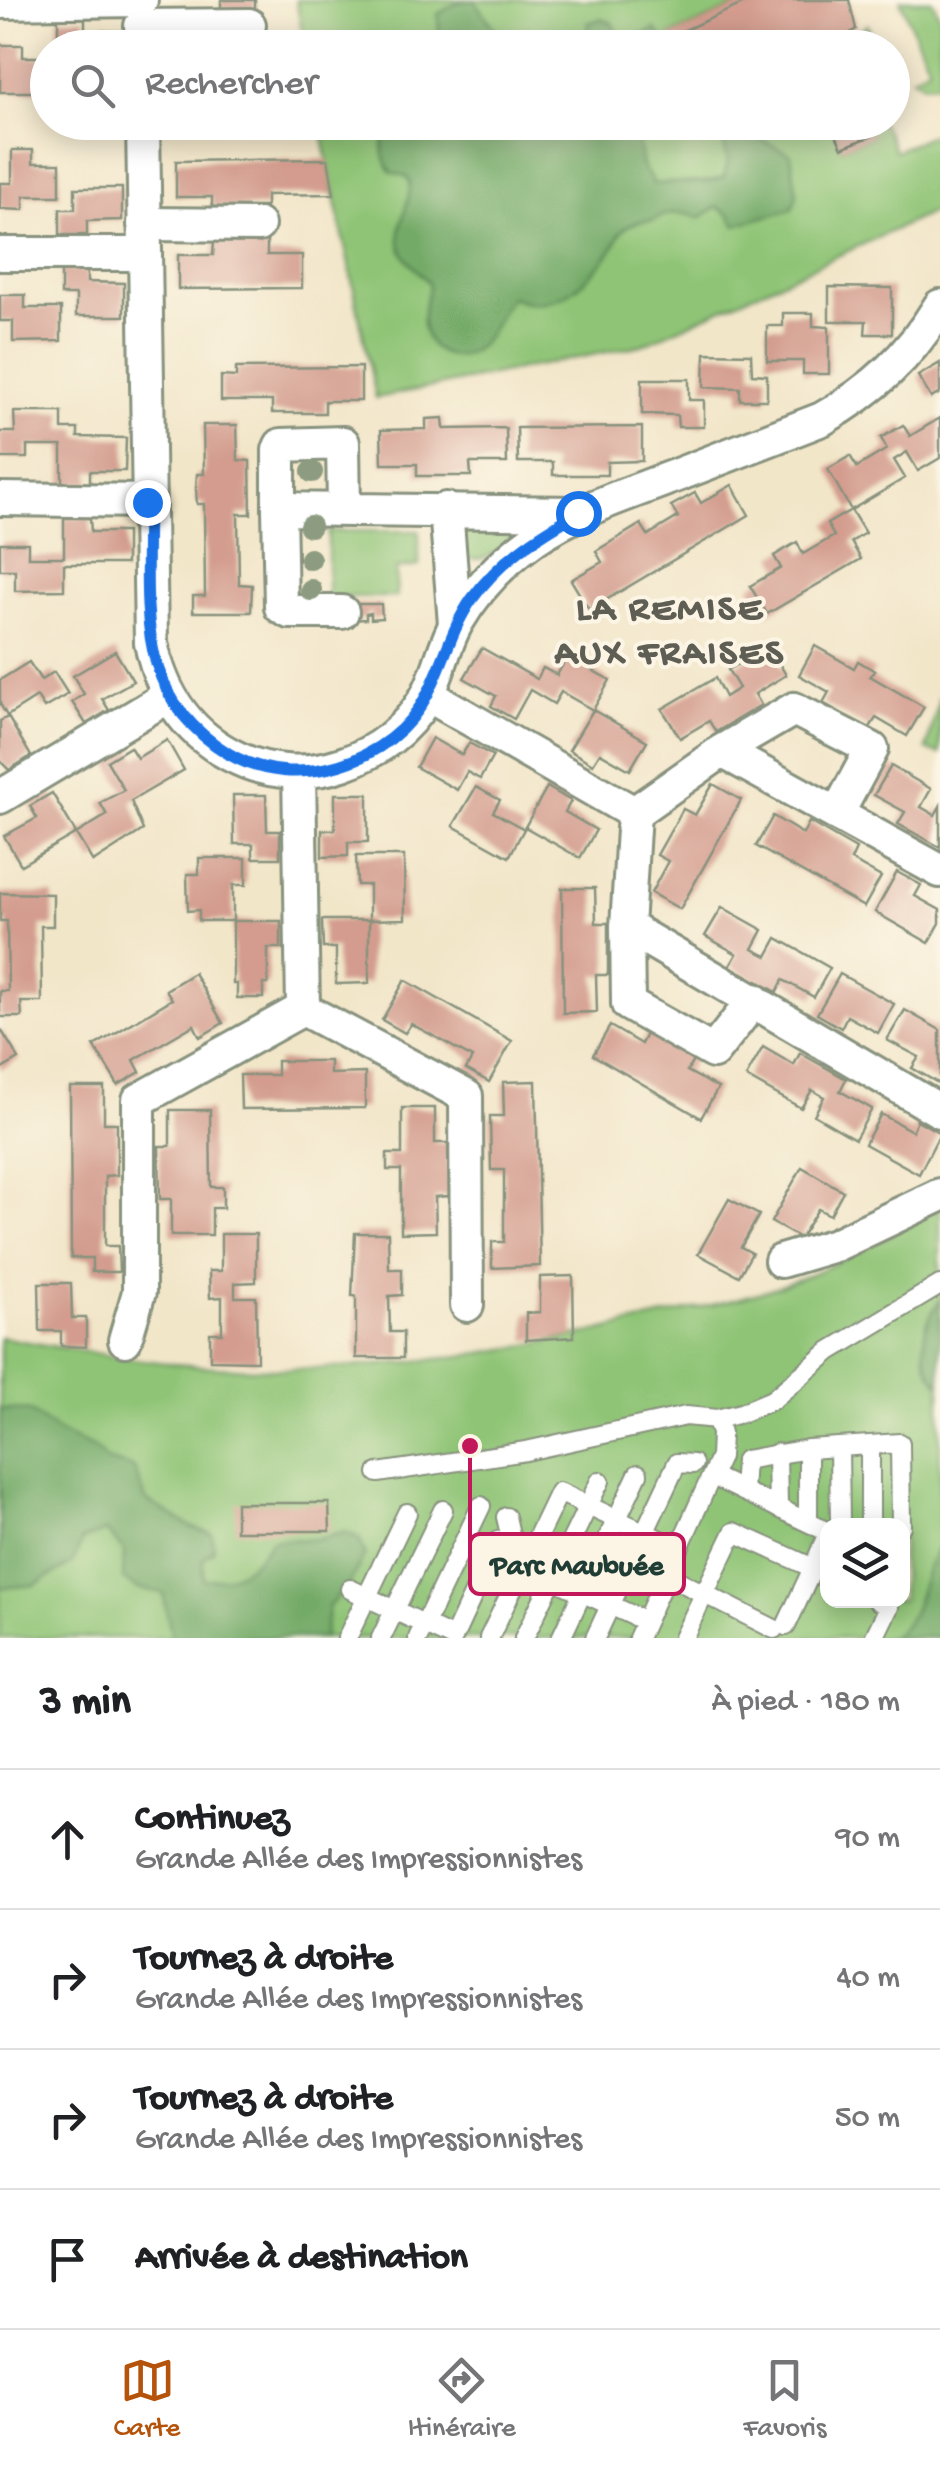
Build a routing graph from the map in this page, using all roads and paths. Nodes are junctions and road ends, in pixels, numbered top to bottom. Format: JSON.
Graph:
{"nodes":[{"id":1,"x":0,"y":2,"type":"edge"},
{"id":2,"x":141,"y":18,"type":"edge"},
{"id":3,"x":249,"y":25,"type":"dead end"},
{"id":4,"x":143,"y":140,"type":"edge"},
{"id":5,"x":258,"y":225,"type":"dead end"},
{"id":6,"x":144,"y":239,"type":"junction"},
{"id":7,"x":0,"y":254,"type":"edge"},
{"id":8,"x":940,"y":306,"type":"edge"},
{"id":9,"x":0,"y":499,"type":"edge"},
{"id":10,"x":147,"y":502,"type":"junction"},
{"id":11,"x":344,"y":508,"type":"junction"},
{"id":12,"x":279,"y":509,"type":"junction"},
{"id":13,"x":446,"y":509,"type":"junction"},
{"id":14,"x":578,"y":513,"type":"junction"},
{"id":15,"x":342,"y":612,"type":"dead end"},
{"id":16,"x":455,"y":624,"type":"junction"},
{"id":17,"x":428,"y":695,"type":"junction"},
{"id":18,"x":169,"y":696,"type":"junction"},
{"id":19,"x":722,"y":751,"type":"junction"},
{"id":20,"x":299,"y":772,"type":"junction"},
{"id":21,"x":0,"y":798,"type":"edge"},
{"id":22,"x":634,"y":813,"type":"junction"},
{"id":23,"x":837,"y":814,"type":"junction"},
{"id":24,"x":940,"y":871,"type":"edge"},
{"id":25,"x":627,"y":927,"type":"junction"},
{"id":26,"x":754,"y":1000,"type":"junction"},
{"id":27,"x":304,"y":1009,"type":"junction"},
{"id":28,"x":940,"y":1111,"type":"edge"},
{"id":29,"x":940,"y":1195,"type":"edge"},
{"id":30,"x":781,"y":1261,"type":"dead end"},
{"id":31,"x":940,"y":1285,"type":"edge"},
{"id":32,"x":467,"y":1304,"type":"dead end"},
{"id":33,"x":125,"y":1340,"type":"dead end"},
{"id":34,"x":718,"y":1419,"type":"junction"},
{"id":35,"x":870,"y":1445,"type":"junction"},
{"id":36,"x":839,"y":1447,"type":"junction"},
{"id":37,"x":808,"y":1449,"type":"junction"},
{"id":38,"x":777,"y":1453,"type":"junction"},
{"id":39,"x":692,"y":1464,"type":"dead end"},
{"id":40,"x":378,"y":1473,"type":"dead end"},
{"id":41,"x":638,"y":1474,"type":"dead end"},
{"id":42,"x":712,"y":1476,"type":"junction"},
{"id":43,"x":600,"y":1480,"type":"dead end"},
{"id":44,"x":743,"y":1491,"type":"junction"},
{"id":45,"x":481,"y":1506,"type":"dead end"},
{"id":46,"x":588,"y":1506,"type":"junction"},
{"id":47,"x":778,"y":1508,"type":"junction"},
{"id":48,"x":443,"y":1510,"type":"dead end"},
{"id":49,"x":407,"y":1513,"type":"dead end"},
{"id":50,"x":506,"y":1517,"type":"dead end"},
{"id":51,"x":840,"y":1518,"type":"edge"},
{"id":52,"x":870,"y":1518,"type":"edge"},
{"id":53,"x":901,"y":1518,"type":"edge"},
{"id":54,"x":617,"y":1519,"type":"junction"},
{"id":55,"x":808,"y":1522,"type":"junction"},
{"id":56,"x":820,"y":1528,"type":"edge"},
{"id":57,"x":645,"y":1532,"type":"junction"},
{"id":58,"x":510,"y":1539,"type":"junction"},
{"id":59,"x":679,"y":1549,"type":"junction"},
{"id":60,"x":524,"y":1566,"type":"junction"},
{"id":61,"x":820,"y":1571,"type":"edge"},
{"id":62,"x":666,"y":1575,"type":"junction"},
{"id":63,"x":553,"y":1579,"type":"junction"},
{"id":64,"x":358,"y":1593,"type":"junction"},
{"id":65,"x":582,"y":1593,"type":"junction"},
{"id":66,"x":704,"y":1594,"type":"junction"},
{"id":67,"x":610,"y":1606,"type":"junction"},
{"id":68,"x":889,"y":1608,"type":"edge"},
{"id":69,"x":395,"y":1610,"type":"junction"},
{"id":70,"x":642,"y":1630,"type":"edge"},
{"id":71,"x":421,"y":1631,"type":"edge"},
{"id":72,"x":784,"y":1634,"type":"edge"},
{"id":73,"x":347,"y":1638,"type":"edge"},
{"id":74,"x":382,"y":1638,"type":"edge"},
{"id":75,"x":453,"y":1638,"type":"edge"},
{"id":76,"x":489,"y":1638,"type":"edge"},
{"id":77,"x":524,"y":1638,"type":"edge"},
{"id":78,"x":561,"y":1638,"type":"edge"},
{"id":79,"x":596,"y":1638,"type":"edge"},
{"id":80,"x":683,"y":1638,"type":"edge"},
{"id":81,"x":874,"y":1638,"type":"edge"}],
"edges":[{"from":1,"to":2,"type":"street"},
{"from":2,"to":3,"type":"street"},
{"from":4,"to":6,"type":"street"},
{"from":5,"to":6,"type":"street"},
{"from":6,"to":7,"type":"street"},
{"from":6,"to":10,"type":"street"},
{"from":8,"to":14,"type":"street"},
{"from":9,"to":10,"type":"street"},
{"from":10,"to":18,"type":"street"},
{"from":11,"to":12,"type":"street"},
{"from":11,"to":12,"type":"street"},
{"from":11,"to":13,"type":"street"},
{"from":12,"to":15,"type":"street"},
{"from":13,"to":14,"type":"street"},
{"from":13,"to":16,"type":"street"},
{"from":14,"to":16,"type":"street"},
{"from":16,"to":17,"type":"street"},
{"from":17,"to":20,"type":"street"},
{"from":17,"to":22,"type":"street"},
{"from":18,"to":20,"type":"street"},
{"from":18,"to":21,"type":"street"},
{"from":19,"to":22,"type":"street"},
{"from":19,"to":23,"type":"street"},
{"from":19,"to":23,"type":"street"},
{"from":20,"to":27,"type":"street"},
{"from":22,"to":25,"type":"street"},
{"from":23,"to":24,"type":"street"},
{"from":25,"to":26,"type":"street"},
{"from":25,"to":26,"type":"street"},
{"from":26,"to":28,"type":"street"},
{"from":27,"to":32,"type":"street"},
{"from":27,"to":33,"type":"street"},
{"from":29,"to":30,"type":"street"},
{"from":31,"to":34,"type":"lane"},
{"from":34,"to":40,"type":"lane"},
{"from":34,"to":42,"type":"lane"},
{"from":35,"to":36,"type":"lane"},
{"from":35,"to":52,"type":"lane"},
{"from":35,"to":53,"type":"lane"},
{"from":36,"to":37,"type":"lane"},
{"from":36,"to":51,"type":"lane"},
{"from":37,"to":38,"type":"lane"},
{"from":37,"to":55,"type":"lane"},
{"from":38,"to":44,"type":"lane"},
{"from":38,"to":47,"type":"lane"},
{"from":39,"to":57,"type":"lane"},
{"from":41,"to":54,"type":"lane"},
{"from":42,"to":44,"type":"lane"},
{"from":42,"to":59,"type":"lane"},
{"from":43,"to":46,"type":"lane"},
{"from":44,"to":47,"type":"lane"},
{"from":45,"to":71,"type":"lane"},
{"from":46,"to":54,"type":"lane"},
{"from":46,"to":60,"type":"lane"},
{"from":46,"to":63,"type":"lane"},
{"from":47,"to":55,"type":"lane"},
{"from":48,"to":69,"type":"lane"},
{"from":49,"to":64,"type":"lane"},
{"from":50,"to":58,"type":"lane"},
{"from":54,"to":57,"type":"lane"},
{"from":54,"to":65,"type":"lane"},
{"from":55,"to":56,"type":"lane"},
{"from":57,"to":59,"type":"lane"},
{"from":57,"to":67,"type":"lane"},
{"from":58,"to":60,"type":"lane"},
{"from":58,"to":75,"type":"lane"},
{"from":59,"to":62,"type":"lane"},
{"from":60,"to":63,"type":"lane"},
{"from":60,"to":76,"type":"lane"},
{"from":61,"to":66,"type":"lane"},
{"from":61,"to":72,"type":"lane"},
{"from":62,"to":66,"type":"lane"},
{"from":62,"to":70,"type":"lane"},
{"from":63,"to":65,"type":"lane"},
{"from":63,"to":77,"type":"lane"},
{"from":64,"to":69,"type":"lane"},
{"from":64,"to":73,"type":"lane"},
{"from":65,"to":67,"type":"lane"},
{"from":65,"to":78,"type":"lane"},
{"from":66,"to":72,"type":"lane"},
{"from":66,"to":80,"type":"lane"},
{"from":67,"to":70,"type":"lane"},
{"from":67,"to":79,"type":"lane"},
{"from":68,"to":81,"type":"lane"},
{"from":69,"to":71,"type":"lane"},
{"from":69,"to":74,"type":"lane"},
{"from":71,"to":75,"type":"lane"}]}
